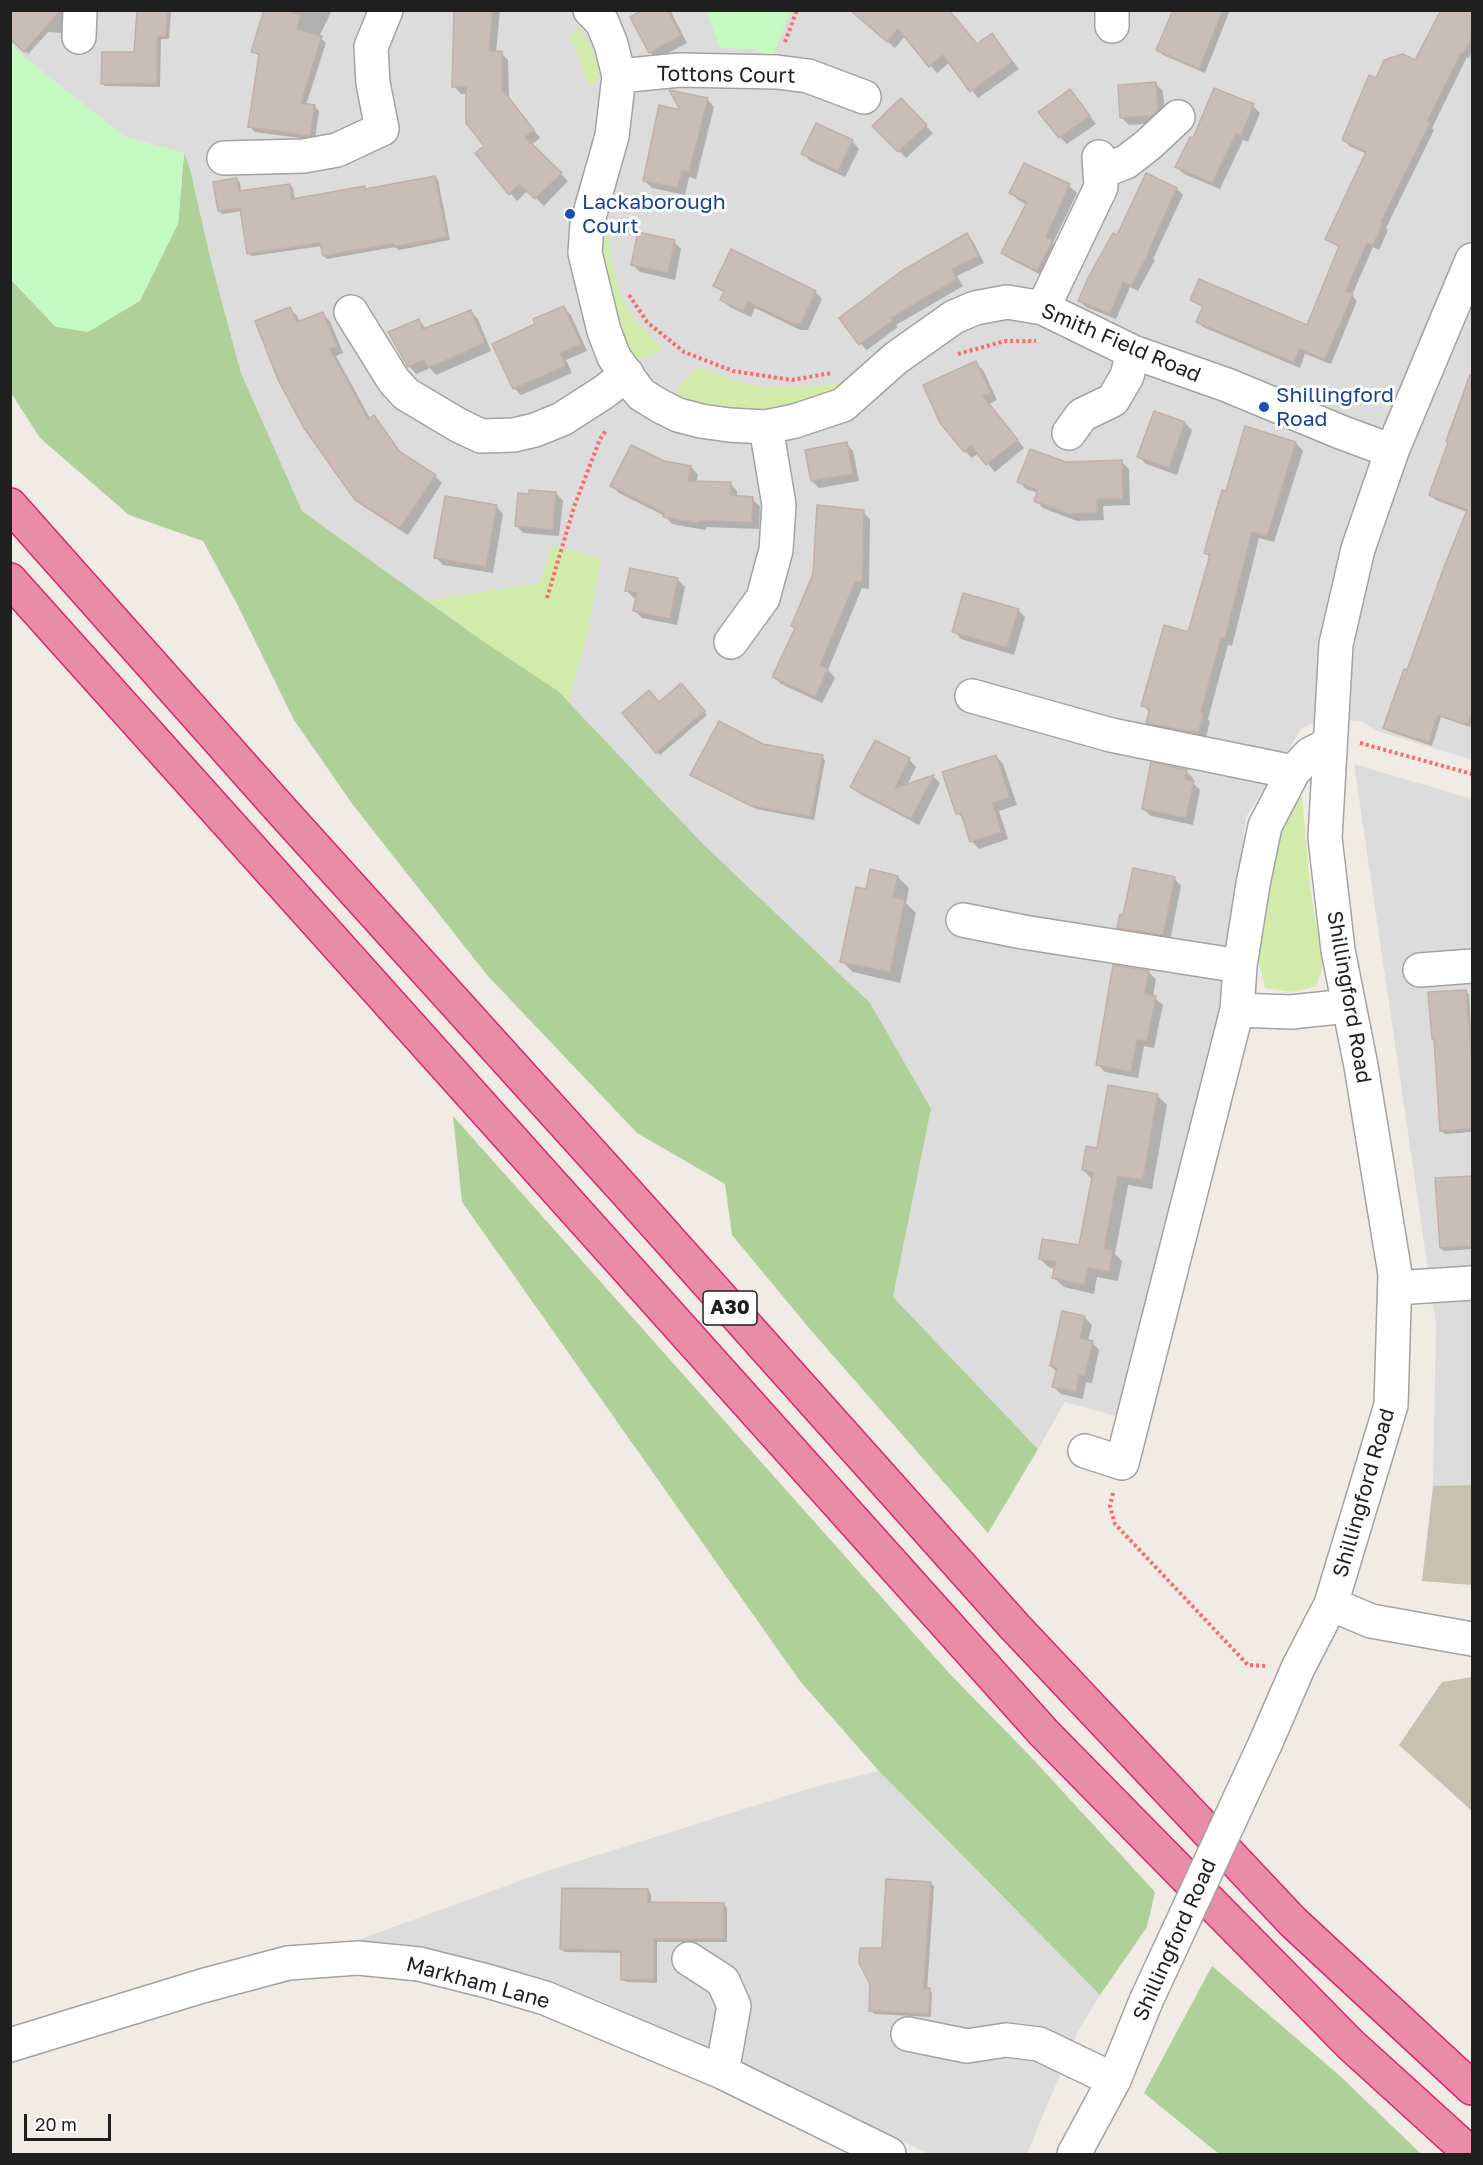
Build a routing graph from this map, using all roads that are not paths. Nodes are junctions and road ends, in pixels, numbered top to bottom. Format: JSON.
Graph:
{"nodes":[{"id":1,"x":386,"y":10,"type":"edge"},
{"id":2,"x":590,"y":10,"type":"edge"},
{"id":3,"x":620,"y":76,"type":"junction"},
{"id":4,"x":864,"y":97,"type":"dead end"},
{"id":5,"x":1178,"y":117,"type":"dead end"},
{"id":6,"x":224,"y":158,"type":"dead end"},
{"id":7,"x":1473,"y":260,"type":"edge"},
{"id":8,"x":1043,"y":308,"type":"junction"},
{"id":9,"x":351,"y":312,"type":"dead end"},
{"id":10,"x":1133,"y":352,"type":"junction"},
{"id":11,"x":631,"y":381,"type":"junction"},
{"id":12,"x":766,"y":427,"type":"junction"},
{"id":13,"x":1069,"y":433,"type":"dead end"},
{"id":14,"x":1392,"y":451,"type":"junction"},
{"id":15,"x":10,"y":505,"type":"edge"},
{"id":16,"x":10,"y":580,"type":"edge"},
{"id":17,"x":731,"y":642,"type":"dead end"},
{"id":18,"x":972,"y":696,"type":"dead end"},
{"id":19,"x":1330,"y":740,"type":"junction"},
{"id":20,"x":1293,"y":772,"type":"junction"},
{"id":21,"x":963,"y":920,"type":"dead end"},
{"id":22,"x":1240,"y":966,"type":"junction"},
{"id":23,"x":1473,"y":966,"type":"edge"},
{"id":24,"x":1420,"y":970,"type":"dead end"},
{"id":25,"x":1348,"y":1005,"type":"junction"},
{"id":26,"x":1237,"y":1010,"type":"junction"},
{"id":27,"x":1473,"y":1283,"type":"edge"},
{"id":28,"x":1395,"y":1288,"type":"junction"},
{"id":29,"x":1085,"y":1452,"type":"dead end"},
{"id":30,"x":1330,"y":1604,"type":"junction"},
{"id":31,"x":1473,"y":1639,"type":"edge"},
{"id":32,"x":689,"y":1959,"type":"dead end"},
{"id":33,"x":908,"y":2034,"type":"dead end"},
{"id":34,"x":10,"y":2045,"type":"edge"},
{"id":35,"x":722,"y":2072,"type":"junction"},
{"id":36,"x":1114,"y":2080,"type":"junction"},
{"id":37,"x":1473,"y":2088,"type":"edge"},
{"id":38,"x":889,"y":2154,"type":"edge"},
{"id":39,"x":1074,"y":2154,"type":"edge"},
{"id":40,"x":1471,"y":2154,"type":"edge"}],
"edges":[{"from":1,"to":6,"type":"street"},
{"from":2,"to":3,"type":"street","name":"Smith Field Road"},
{"from":3,"to":4,"type":"street","name":"Tottons Court"},
{"from":3,"to":11,"type":"street","name":"Smith Field Road"},
{"from":5,"to":8,"type":"street"},
{"from":7,"to":14,"type":"street","name":"Shillingford Road"},
{"from":8,"to":10,"type":"street","name":"Smith Field Road"},
{"from":8,"to":12,"type":"street","name":"Smith Field Road"},
{"from":9,"to":11,"type":"street"},
{"from":10,"to":13,"type":"street"},
{"from":10,"to":14,"type":"street","name":"Smith Field Road"},
{"from":11,"to":12,"type":"street","name":"Smith Field Road"},
{"from":12,"to":17,"type":"street"},
{"from":14,"to":19,"type":"street","name":"Shillingford Road"},
{"from":15,"to":37,"type":"highway","number":"A30"},
{"from":16,"to":40,"type":"highway","number":"A30"},
{"from":18,"to":20,"type":"street"},
{"from":19,"to":20,"type":"street"},
{"from":19,"to":25,"type":"street","name":"Shillingford Road"},
{"from":20,"to":22,"type":"street"},
{"from":21,"to":22,"type":"street"},
{"from":22,"to":26,"type":"street"},
{"from":23,"to":24,"type":"street"},
{"from":25,"to":26,"type":"street"},
{"from":25,"to":28,"type":"street","name":"Shillingford Road"},
{"from":26,"to":29,"type":"street"},
{"from":27,"to":28,"type":"street"},
{"from":28,"to":30,"type":"street","name":"Shillingford Road"},
{"from":30,"to":31,"type":"street"},
{"from":30,"to":36,"type":"street","name":"Shillingford Road","bridge":true},
{"from":32,"to":35,"type":"street"},
{"from":33,"to":36,"type":"street"},
{"from":34,"to":35,"type":"street","name":"Markham Lane"},
{"from":35,"to":38,"type":"street","name":"Markham Lane"},
{"from":36,"to":39,"type":"street","name":"Shillingford Road"}]}
